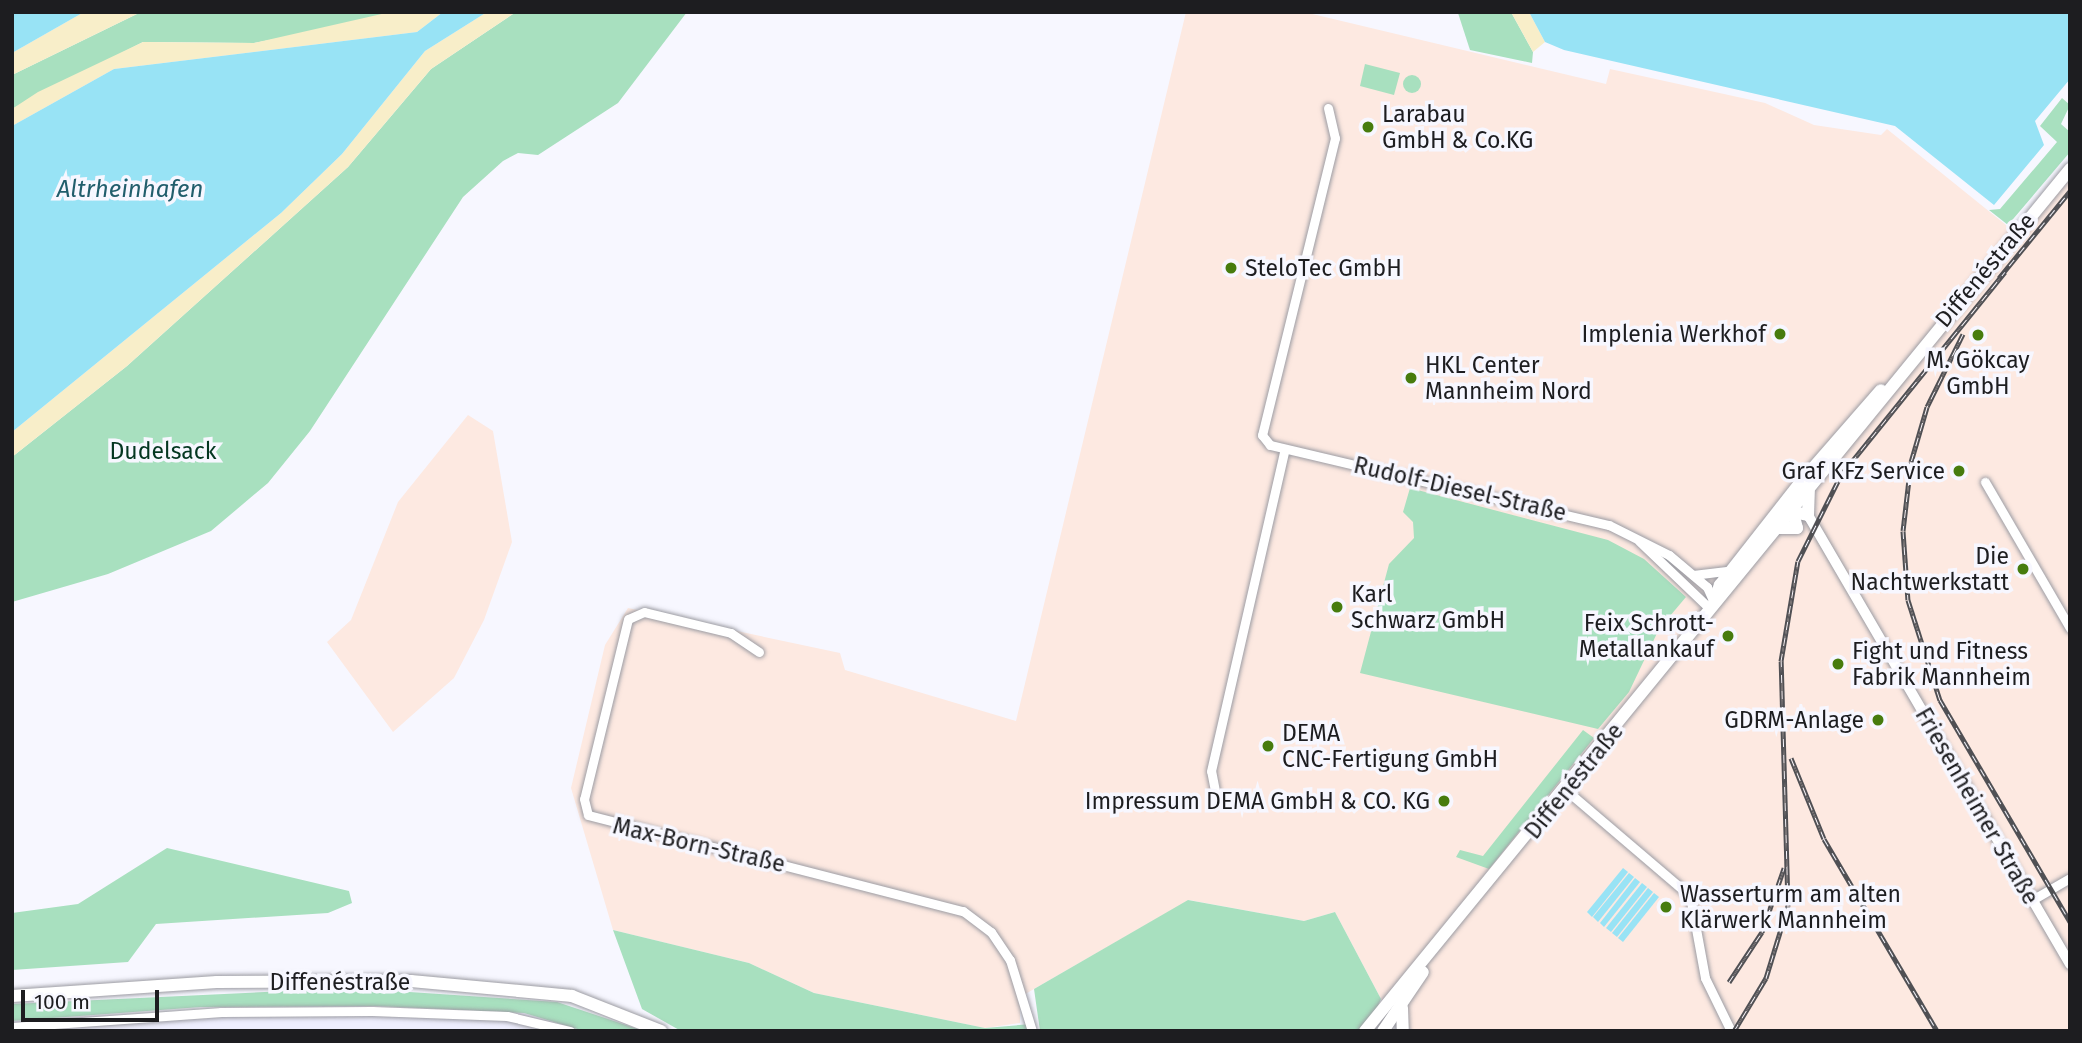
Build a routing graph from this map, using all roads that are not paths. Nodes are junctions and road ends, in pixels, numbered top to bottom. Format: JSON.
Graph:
{"nodes":[{"id":1,"x":1328,"y":108,"type":"dead end"},
{"id":2,"x":2070,"y":169,"type":"edge"},
{"id":3,"x":1901,"y":371,"type":"junction"},
{"id":4,"x":1285,"y":449,"type":"junction"},
{"id":5,"x":1985,"y":482,"type":"dead end"},
{"id":6,"x":1809,"y":491,"type":"junction"},
{"id":7,"x":1786,"y":511,"type":"junction"},
{"id":8,"x":1808,"y":515,"type":"junction"},
{"id":9,"x":1779,"y":528,"type":"junction"},
{"id":10,"x":1797,"y":528,"type":"junction"},
{"id":11,"x":1633,"y":535,"type":"junction"},
{"id":12,"x":1819,"y":541,"type":"junction"},
{"id":13,"x":1732,"y":570,"type":"junction"},
{"id":14,"x":1693,"y":575,"type":"junction"},
{"id":15,"x":1712,"y":606,"type":"junction"},
{"id":16,"x":2070,"y":628,"type":"edge"},
{"id":17,"x":759,"y":652,"type":"dead end"},
{"id":18,"x":1566,"y":790,"type":"junction"},
{"id":19,"x":1216,"y":796,"type":"dead end"},
{"id":20,"x":2070,"y":878,"type":"edge"},
{"id":21,"x":2032,"y":901,"type":"junction"},
{"id":22,"x":1431,"y":956,"type":"junction"},
{"id":23,"x":2070,"y":964,"type":"edge"},
{"id":24,"x":12,"y":996,"type":"edge"},
{"id":25,"x":1402,"y":1008,"type":"junction"},
{"id":26,"x":12,"y":1027,"type":"edge"},
{"id":27,"x":1369,"y":1030,"type":"edge"},
{"id":28,"x":570,"y":1031,"type":"edge"},
{"id":29,"x":661,"y":1031,"type":"edge"},
{"id":30,"x":1031,"y":1031,"type":"edge"},
{"id":31,"x":1383,"y":1031,"type":"edge"},
{"id":32,"x":1403,"y":1031,"type":"edge"},
{"id":33,"x":1731,"y":1031,"type":"edge"}],
"edges":[{"from":1,"to":4,"type":"street","name":"Rudolf-Diesel-Straße"},
{"from":2,"to":3,"type":"main road","name":"Diffenéstraße"},
{"from":3,"to":6,"type":"main road","name":"Diffenéstraße"},
{"from":3,"to":7,"type":"main road","name":"Diffenéstraße"},
{"from":4,"to":11,"type":"street","name":"Rudolf-Diesel-Straße"},
{"from":4,"to":19,"type":"street"},
{"from":5,"to":16,"type":"street"},
{"from":6,"to":7,"type":"main road","name":"Diffenéstraße"},
{"from":6,"to":8,"type":"main road"},
{"from":7,"to":8,"type":"main road"},
{"from":7,"to":9,"type":"main road","name":"Diffenéstraße"},
{"from":7,"to":10,"type":"main road"},
{"from":7,"to":13,"type":"main road","name":"Diffenéstraße"},
{"from":8,"to":12,"type":"street","name":"Friesenheimer Straße"},
{"from":9,"to":10,"type":"main road"},
{"from":9,"to":15,"type":"main road","name":"Diffenéstraße"},
{"from":10,"to":12,"type":"street","name":"Friesenheimer Straße"},
{"from":11,"to":14,"type":"street","name":"Rudolf-Diesel-Straße"},
{"from":11,"to":15,"type":"street","name":"Rudolf-Diesel-Straße"},
{"from":12,"to":21,"type":"street","name":"Friesenheimer Straße"},
{"from":13,"to":14,"type":"street"},
{"from":13,"to":15,"type":"main road","name":"Diffenéstraße"},
{"from":14,"to":15,"type":"street","name":"Rudolf-Diesel-Straße"},
{"from":15,"to":18,"type":"main road","name":"Diffenéstraße"},
{"from":17,"to":30,"type":"street","name":"Max-Born-Straße"},
{"from":18,"to":22,"type":"main road","name":"Diffenéstraße"},
{"from":18,"to":33,"type":"street"},
{"from":20,"to":21,"type":"street"},
{"from":21,"to":23,"type":"street","name":"Friesenheimer Straße"},
{"from":22,"to":25,"type":"main road","name":"Diffenéstraße"},
{"from":22,"to":27,"type":"main road","name":"Diffenéstraße"},
{"from":24,"to":29,"type":"main road","name":"Diffenéstraße"},
{"from":25,"to":31,"type":"main road","name":"Diffenéstraße"},
{"from":25,"to":32,"type":"main road"},
{"from":26,"to":28,"type":"street"}]}
